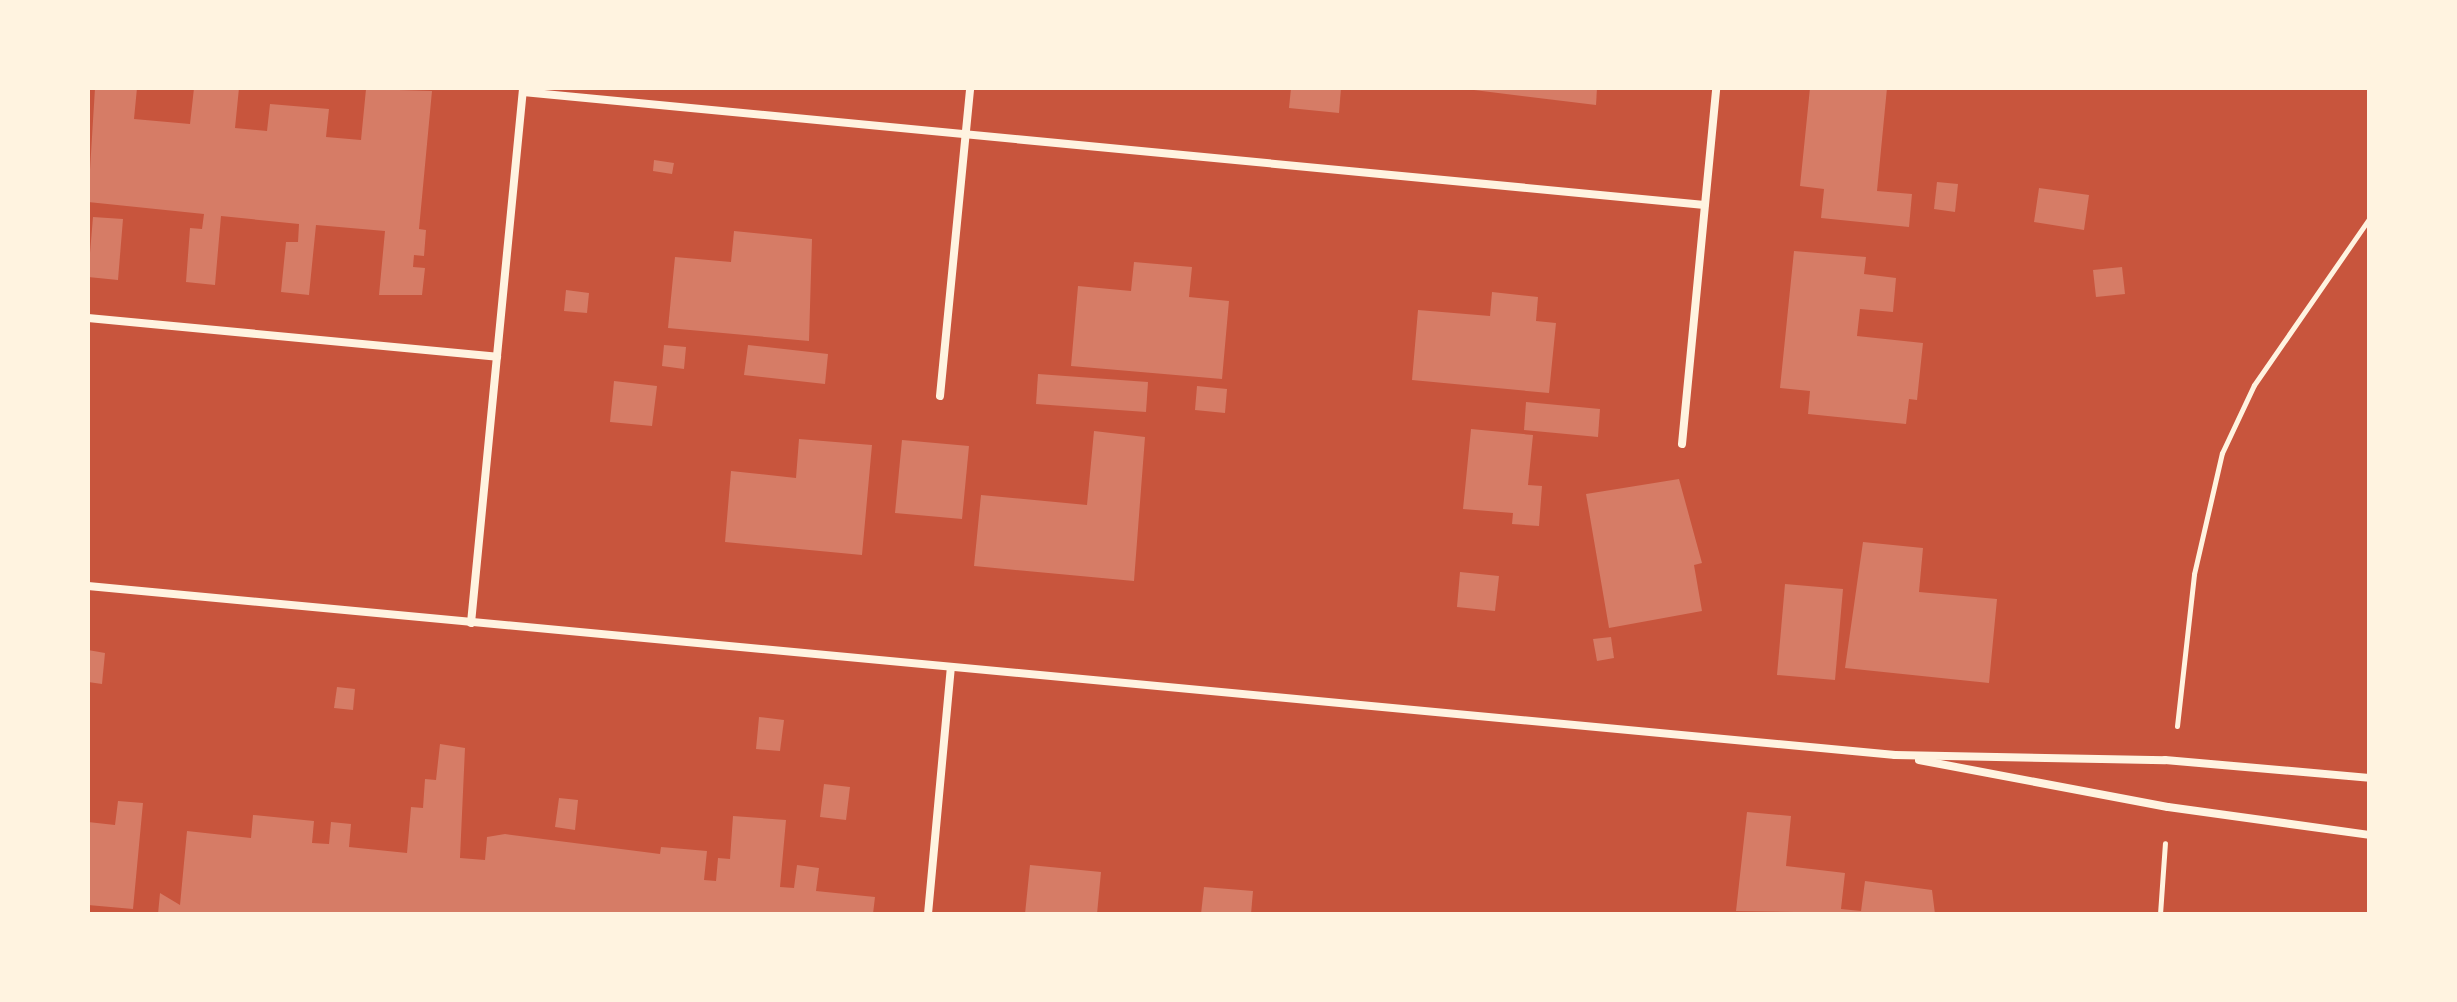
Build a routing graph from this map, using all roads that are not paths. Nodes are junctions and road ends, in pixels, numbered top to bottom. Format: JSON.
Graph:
{"nodes":[{"id":1,"x":970,"y":88,"type":"edge"},
{"id":2,"x":1716,"y":88,"type":"edge"},
{"id":3,"x":523,"y":90,"type":"edge"},
{"id":4,"x":966,"y":134,"type":"junction"},
{"id":5,"x":1705,"y":205,"type":"junction"},
{"id":6,"x":88,"y":318,"type":"edge"},
{"id":7,"x":497,"y":357,"type":"junction"},
{"id":8,"x":940,"y":396,"type":"dead end"},
{"id":9,"x":1682,"y":444,"type":"dead end"},
{"id":10,"x":88,"y":586,"type":"edge"},
{"id":11,"x":471,"y":623,"type":"junction"},
{"id":12,"x":951,"y":667,"type":"junction"},
{"id":13,"x":1895,"y":755,"type":"junction"},
{"id":14,"x":2369,"y":778,"type":"edge"},
{"id":15,"x":2369,"y":835,"type":"edge"},
{"id":16,"x":928,"y":914,"type":"edge"}],
"edges":[{"from":1,"to":4,"type":"street"},
{"from":2,"to":5,"type":"street"},
{"from":3,"to":4,"type":"street"},
{"from":3,"to":7,"type":"street"},
{"from":4,"to":5,"type":"street"},
{"from":4,"to":8,"type":"street"},
{"from":5,"to":9,"type":"street"},
{"from":6,"to":7,"type":"street"},
{"from":7,"to":11,"type":"street"},
{"from":10,"to":11,"type":"street"},
{"from":11,"to":12,"type":"street"},
{"from":12,"to":13,"type":"street"},
{"from":12,"to":16,"type":"street"},
{"from":13,"to":14,"type":"street"},
{"from":13,"to":15,"type":"street"}]}
